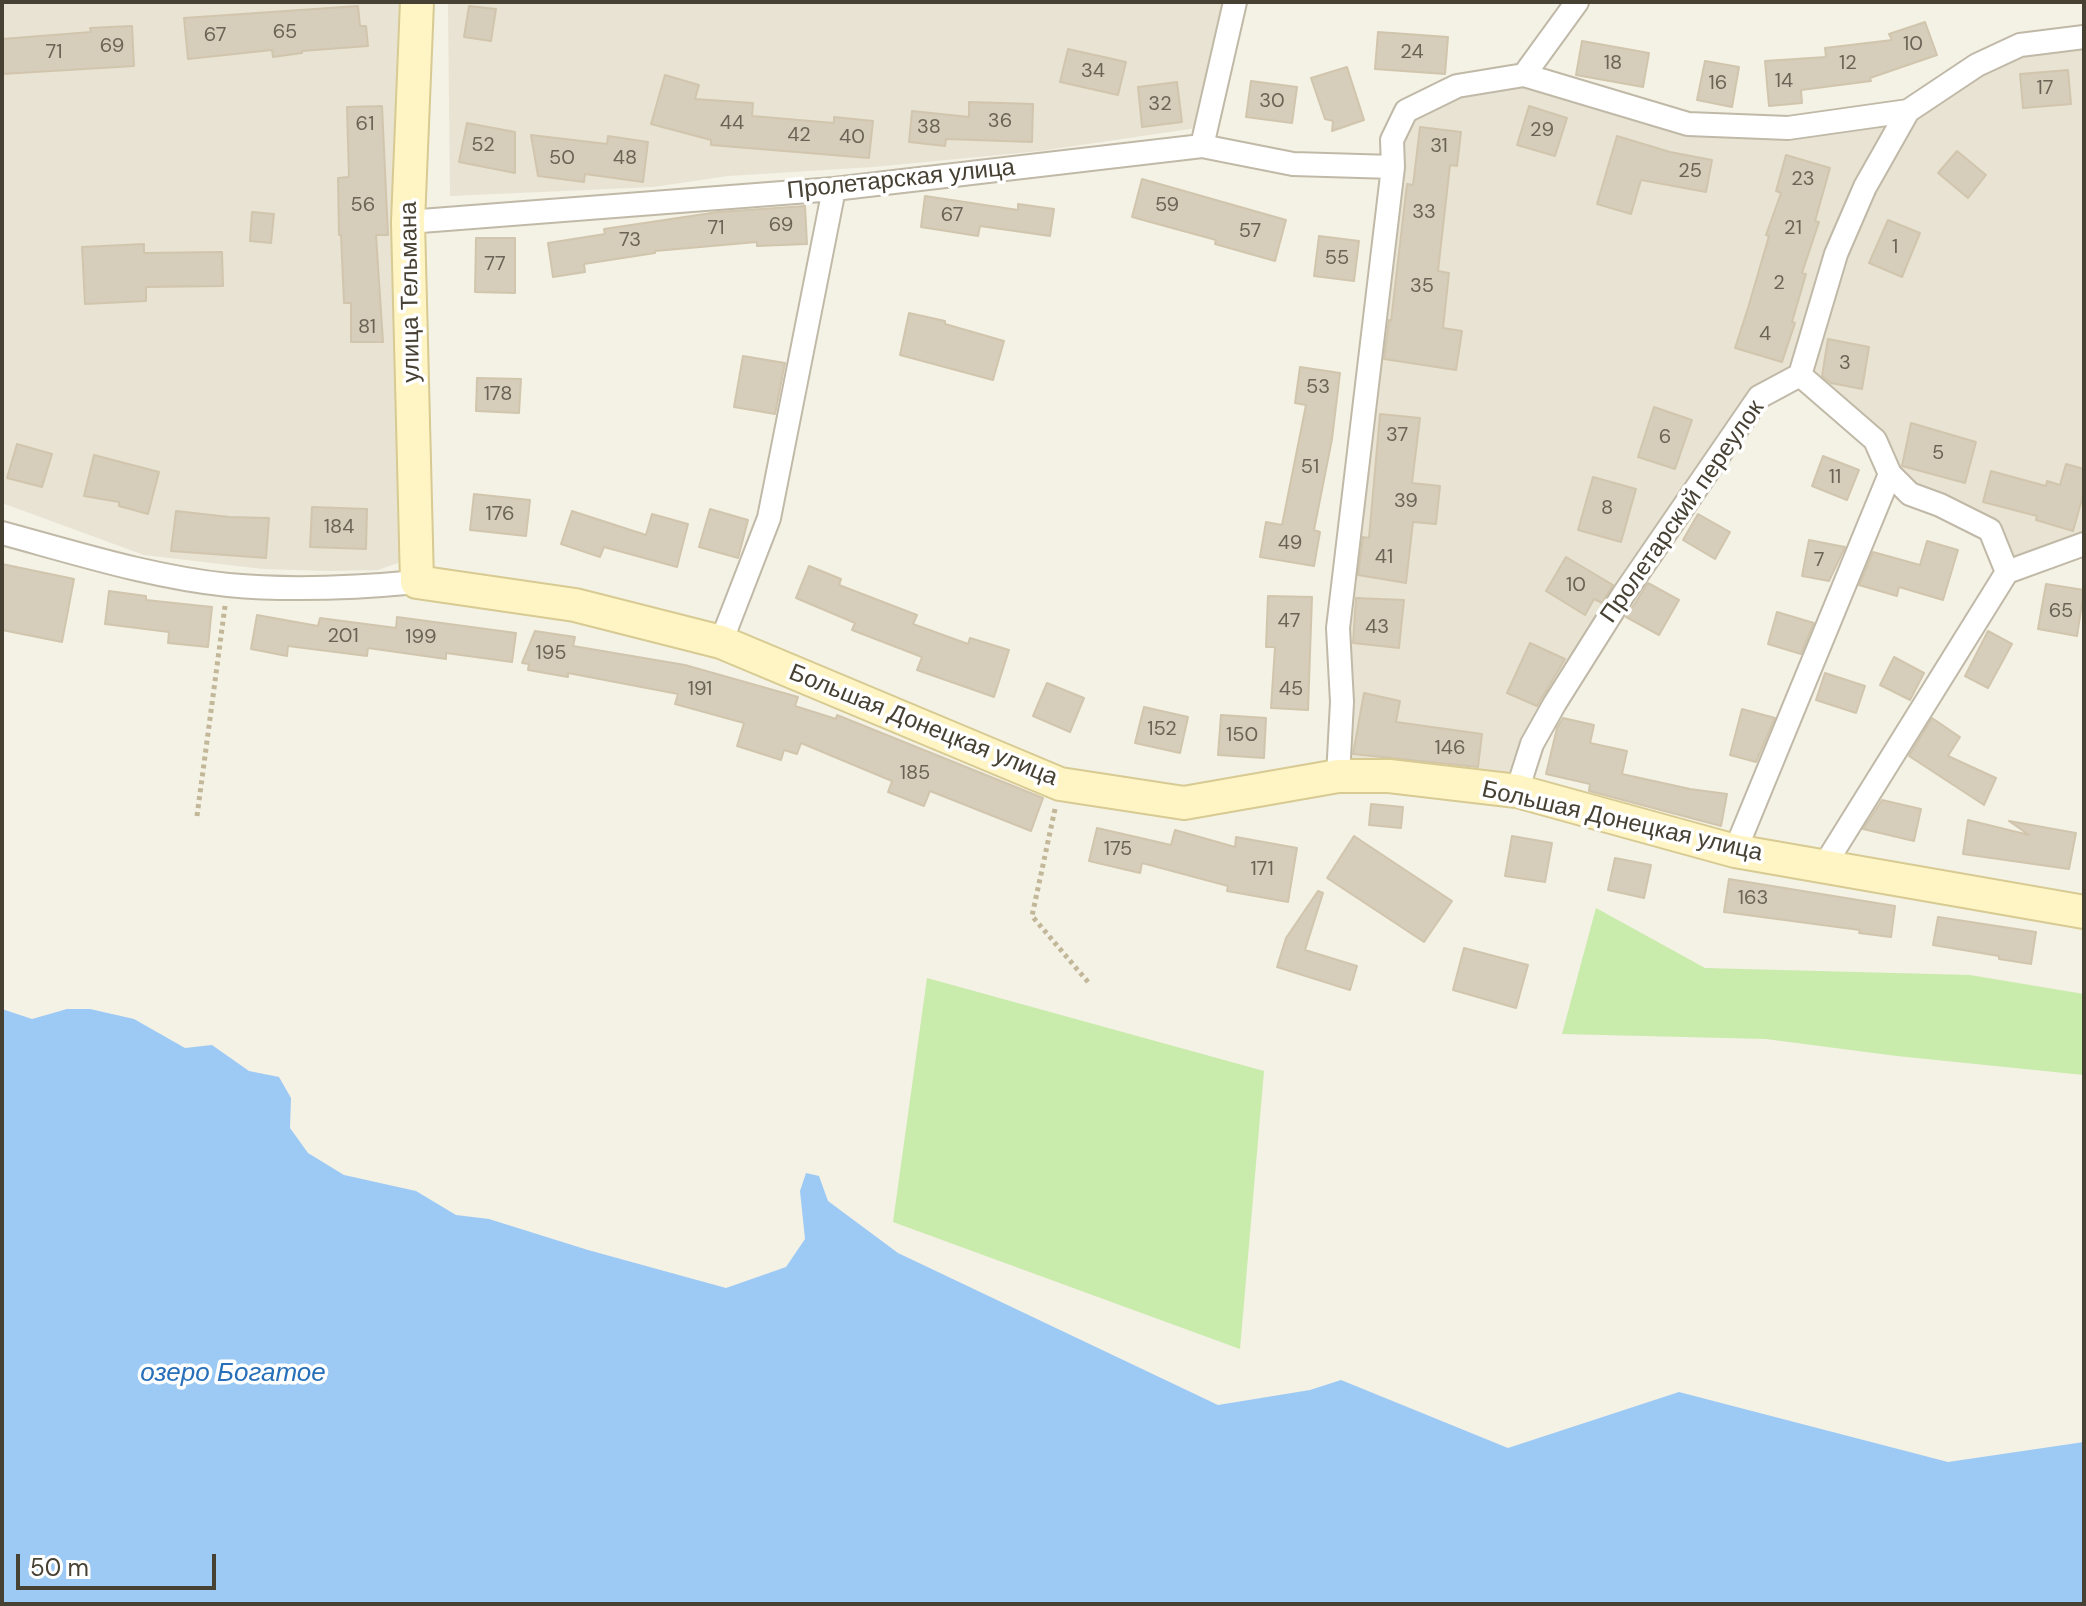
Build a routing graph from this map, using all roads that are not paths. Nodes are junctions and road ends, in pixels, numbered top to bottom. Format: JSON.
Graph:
{"nodes":[{"id":1,"x":417,"y":2,"type":"edge"},
{"id":2,"x":1235,"y":2,"type":"edge"},
{"id":3,"x":1577,"y":2,"type":"edge"},
{"id":4,"x":2084,"y":37,"type":"edge"},
{"id":5,"x":1524,"y":75,"type":"junction"},
{"id":6,"x":1908,"y":111,"type":"junction"},
{"id":7,"x":1202,"y":146,"type":"junction"},
{"id":8,"x":1393,"y":167,"type":"junction"},
{"id":9,"x":834,"y":189,"type":"junction"},
{"id":10,"x":408,"y":222,"type":"junction"},
{"id":11,"x":1800,"y":375,"type":"junction"},
{"id":12,"x":1890,"y":474,"type":"junction"},
{"id":13,"x":2,"y":533,"type":"edge"},
{"id":14,"x":2084,"y":544,"type":"edge"},
{"id":15,"x":2007,"y":572,"type":"junction"},
{"id":16,"x":417,"y":582,"type":"junction"},
{"id":17,"x":721,"y":642,"type":"junction"},
{"id":18,"x":1338,"y":776,"type":"junction"},
{"id":19,"x":1517,"y":791,"type":"junction"},
{"id":20,"x":1735,"y":851,"type":"junction"},
{"id":21,"x":1824,"y":866,"type":"junction"},
{"id":22,"x":2084,"y":912,"type":"edge"}],
"edges":[{"from":1,"to":10,"type":"street","name":"улица Тельмана"},
{"from":2,"to":7,"type":"street"},
{"from":3,"to":5,"type":"street"},
{"from":4,"to":6,"type":"street"},
{"from":5,"to":6,"type":"street"},
{"from":5,"to":8,"type":"street"},
{"from":6,"to":11,"type":"street"},
{"from":7,"to":8,"type":"street","name":"Пролетарская улица"},
{"from":7,"to":9,"type":"street","name":"Пролетарская улица"},
{"from":8,"to":18,"type":"street"},
{"from":9,"to":10,"type":"street","name":"Пролетарская улица"},
{"from":9,"to":17,"type":"street"},
{"from":10,"to":16,"type":"street","name":"улица Тельмана"},
{"from":11,"to":12,"type":"street"},
{"from":11,"to":19,"type":"street","name":"Пролетарский переулок"},
{"from":12,"to":15,"type":"street"},
{"from":12,"to":20,"type":"street"},
{"from":13,"to":16,"type":"street","name":"Большая Донецкая улица"},
{"from":14,"to":15,"type":"street"},
{"from":15,"to":21,"type":"street"},
{"from":16,"to":17,"type":"street","name":"Большая Донецкая улица"},
{"from":17,"to":18,"type":"street","name":"Большая Донецкая улица"},
{"from":18,"to":19,"type":"street","name":"Большая Донецкая улица"},
{"from":19,"to":20,"type":"street","name":"Большая Донецкая улица"},
{"from":20,"to":21,"type":"street","name":"Большая Донецкая улица"},
{"from":21,"to":22,"type":"street","name":"Большая Донецкая улица"}]}
